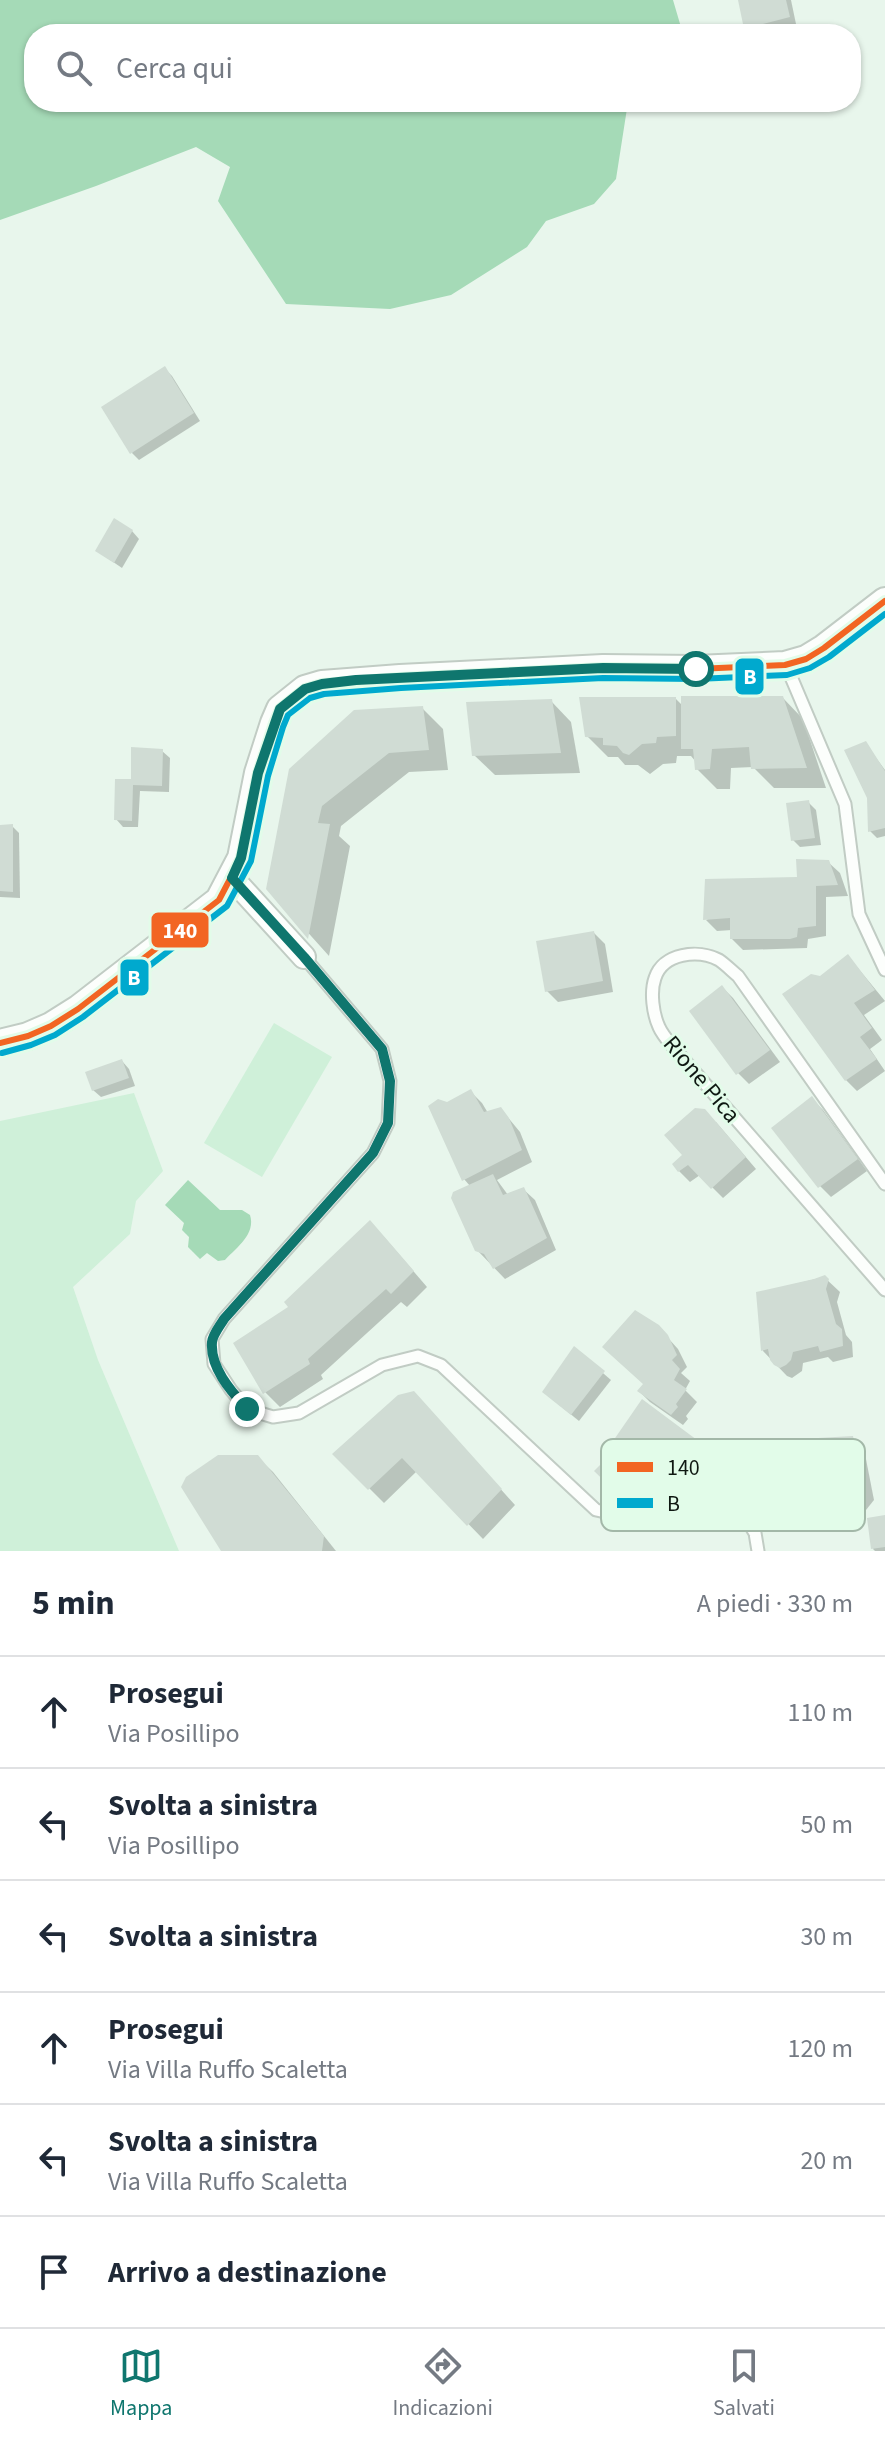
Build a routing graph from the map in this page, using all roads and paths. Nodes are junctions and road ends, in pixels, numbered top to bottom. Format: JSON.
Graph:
{"nodes":[{"id":1,"x":885,"y":601,"type":"edge"},
{"id":2,"x":785,"y":665,"type":"junction"},
{"id":3,"x":232,"y":878,"type":"junction"},
{"id":4,"x":304,"y":957,"type":"joint"},
{"id":5,"x":885,"y":970,"type":"edge"},
{"id":6,"x":0,"y":1043,"type":"edge"},
{"id":7,"x":885,"y":1184,"type":"edge"},
{"id":8,"x":885,"y":1290,"type":"edge"},
{"id":9,"x":601,"y":1511,"type":"edge"},
{"id":10,"x":754,"y":1531,"type":"edge"},
{"id":11,"x":758,"y":1551,"type":"edge"}],
"edges":[{"from":1,"to":2,"type":"street"},
{"from":2,"to":3,"type":"street"},
{"from":2,"to":5,"type":"lane"},
{"from":3,"to":4,"type":"street"},
{"from":3,"to":6,"type":"street"},
{"from":4,"to":9,"type":"lane"},
{"from":7,"to":8,"type":"lane","name":"Rione Pica"},
{"from":10,"to":11,"type":"lane"}]}
